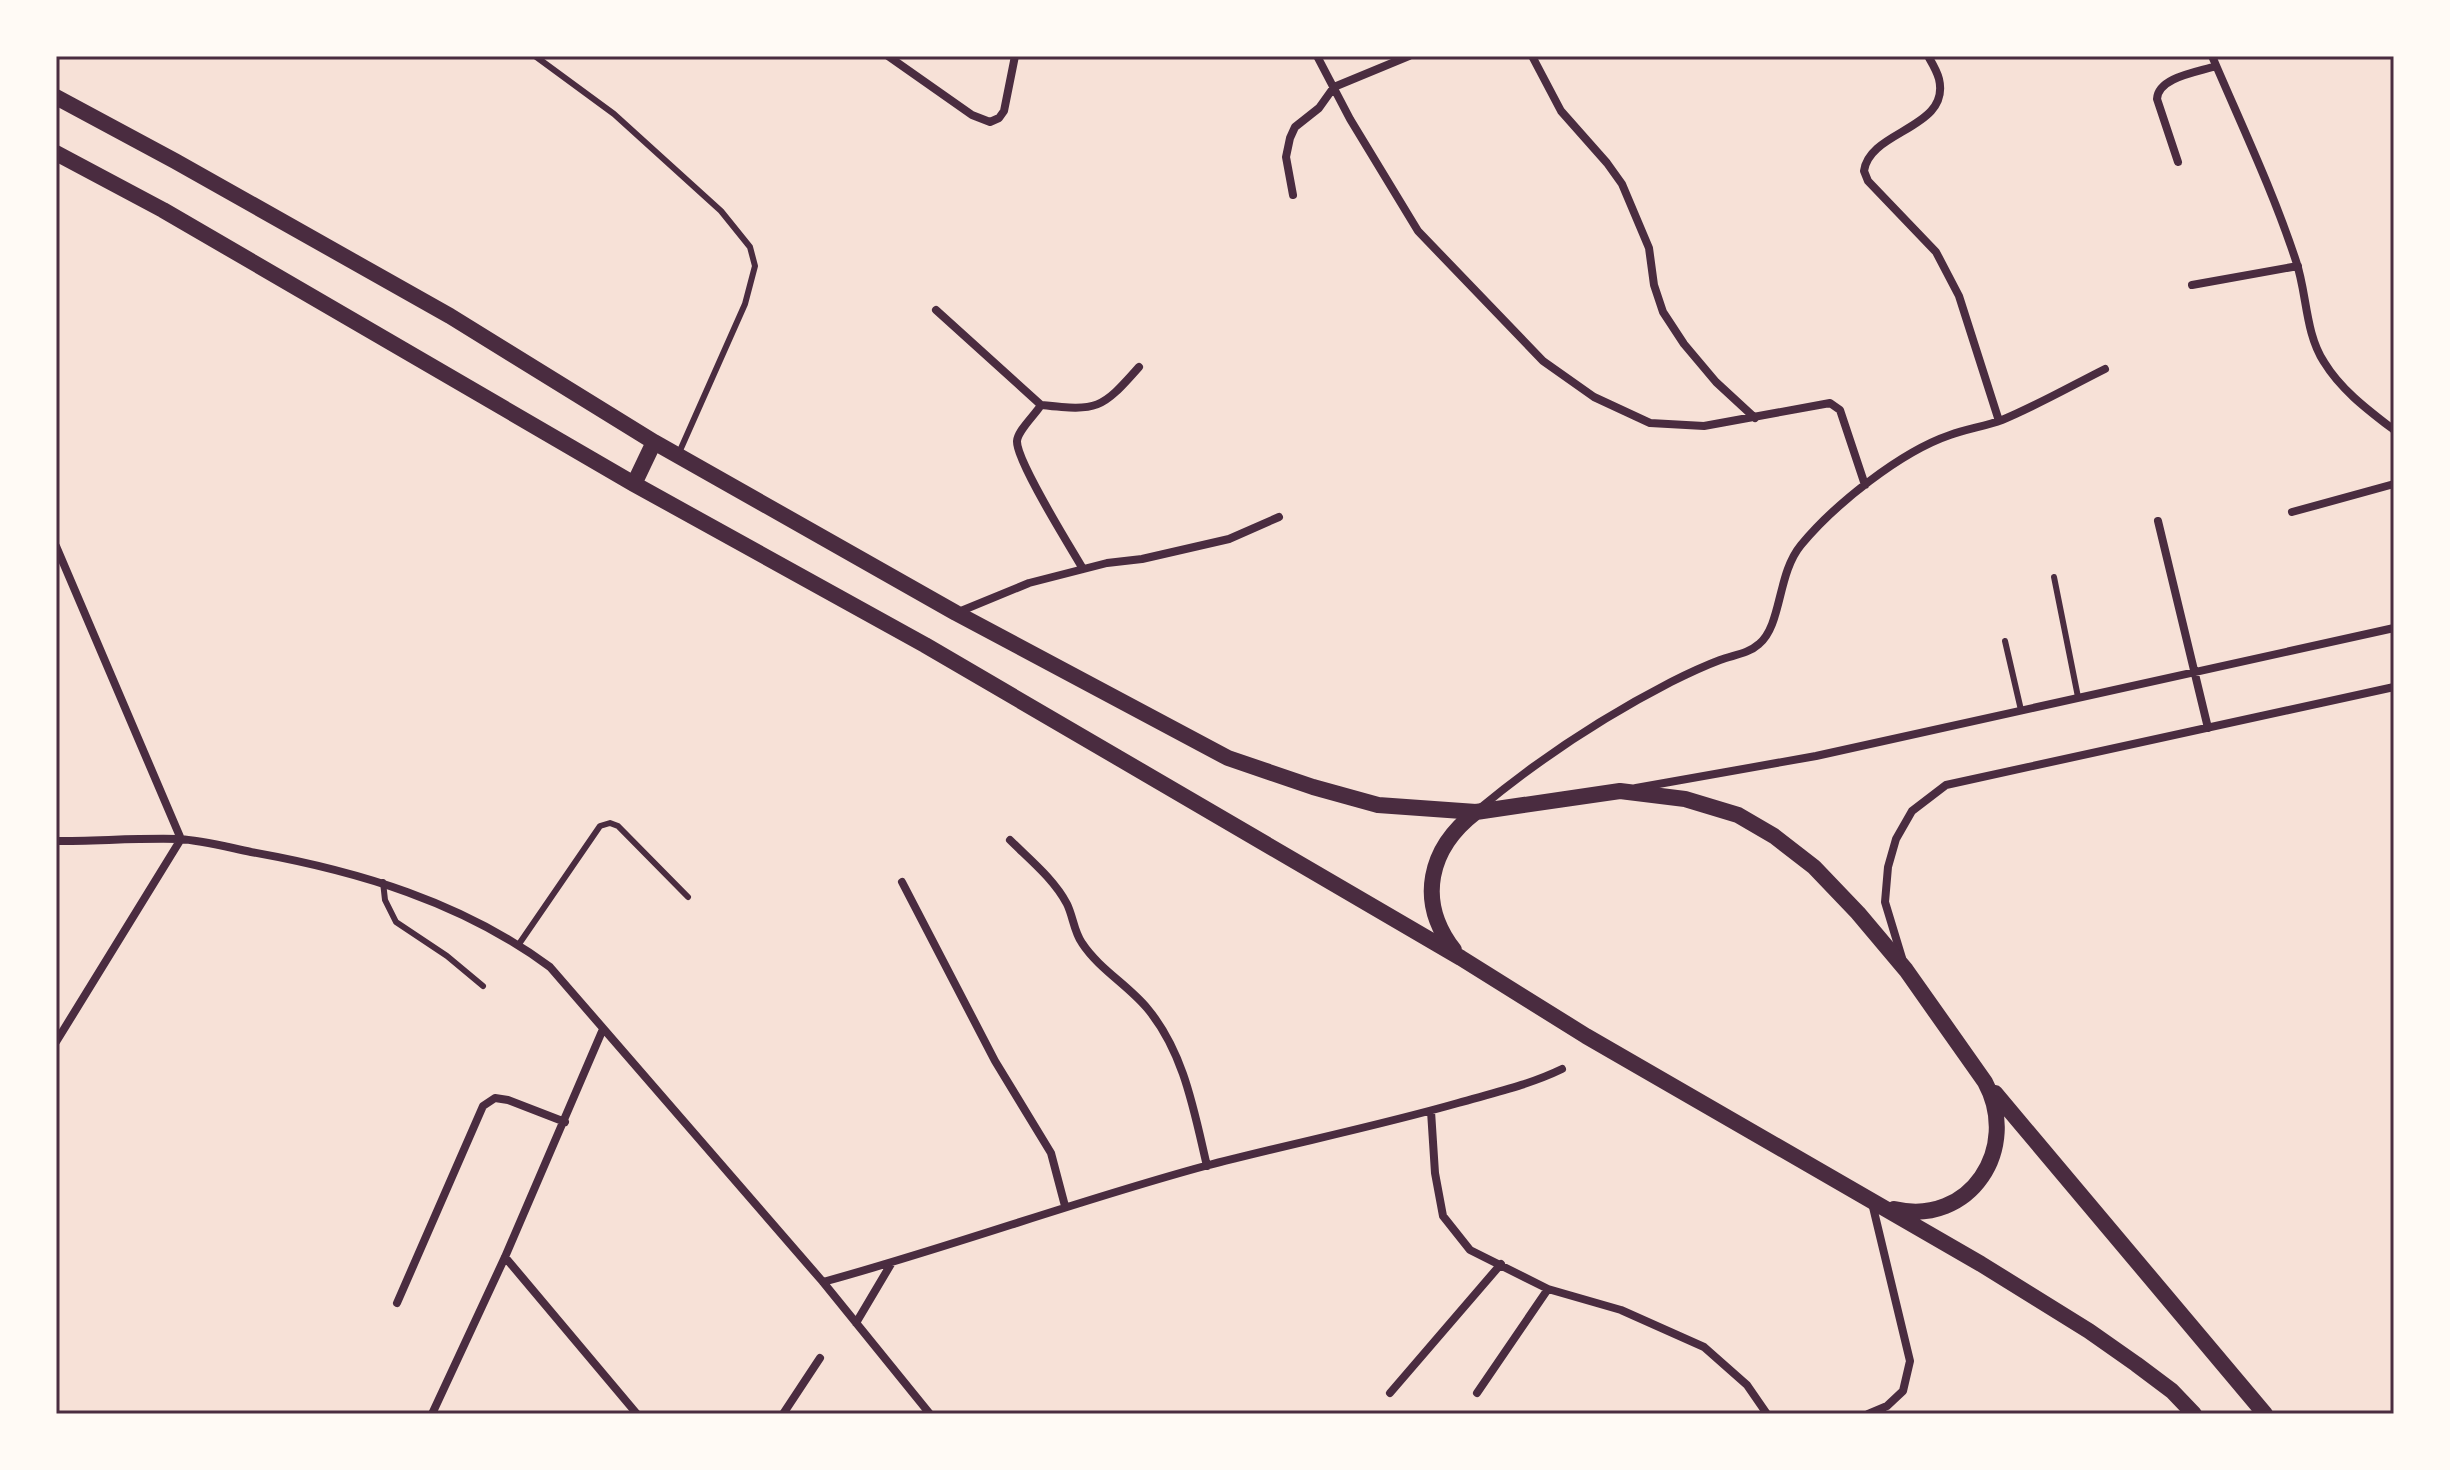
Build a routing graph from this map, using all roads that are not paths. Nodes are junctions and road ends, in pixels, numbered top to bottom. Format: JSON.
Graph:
{"nodes":[{"id":1,"x":535,"y":56,"type":"edge"},
{"id":2,"x":888,"y":56,"type":"edge"},
{"id":3,"x":1015,"y":56,"type":"edge"},
{"id":4,"x":1317,"y":56,"type":"edge"},
{"id":5,"x":1409,"y":56,"type":"edge"},
{"id":6,"x":1532,"y":56,"type":"edge"},
{"id":7,"x":1928,"y":56,"type":"edge"},
{"id":8,"x":2212,"y":56,"type":"edge"},
{"id":9,"x":2216,"y":66,"type":"junction"},
{"id":10,"x":1334,"y":87,"type":"junction"},
{"id":11,"x":56,"y":97,"type":"edge"},
{"id":12,"x":56,"y":153,"type":"edge"},
{"id":13,"x":2178,"y":162,"type":"dead end"},
{"id":14,"x":1293,"y":195,"type":"dead end"},
{"id":15,"x":2298,"y":266,"type":"junction"},
{"id":16,"x":2192,"y":285,"type":"dead end"},
{"id":17,"x":936,"y":310,"type":"dead end"},
{"id":18,"x":1139,"y":367,"type":"dead end"},
{"id":19,"x":2105,"y":369,"type":"dead end"},
{"id":20,"x":1041,"y":405,"type":"junction"},
{"id":21,"x":1755,"y":418,"type":"junction"},
{"id":22,"x":1999,"y":421,"type":"junction"},
{"id":23,"x":2394,"y":430,"type":"edge"},
{"id":24,"x":654,"y":442,"type":"junction"},
{"id":25,"x":678,"y":455,"type":"junction"},
{"id":26,"x":634,"y":484,"type":"junction"},
{"id":27,"x":2394,"y":484,"type":"edge"},
{"id":28,"x":1865,"y":485,"type":"junction"},
{"id":29,"x":2292,"y":512,"type":"dead end"},
{"id":30,"x":1279,"y":517,"type":"dead end"},
{"id":31,"x":2158,"y":521,"type":"dead end"},
{"id":32,"x":56,"y":546,"type":"edge"},
{"id":33,"x":1083,"y":569,"type":"junction"},
{"id":34,"x":2054,"y":577,"type":"dead end"},
{"id":35,"x":956,"y":613,"type":"junction"},
{"id":36,"x":2394,"y":628,"type":"edge"},
{"id":37,"x":2005,"y":641,"type":"dead end"},
{"id":38,"x":2195,"y":670,"type":"junction"},
{"id":39,"x":2394,"y":687,"type":"edge"},
{"id":40,"x":2078,"y":697,"type":"junction"},
{"id":41,"x":2021,"y":710,"type":"junction"},
{"id":42,"x":2208,"y":728,"type":"junction"},
{"id":43,"x":1620,"y":791,"type":"junction"},
{"id":44,"x":1476,"y":812,"type":"junction"},
{"id":45,"x":181,"y":839,"type":"junction"},
{"id":46,"x":1010,"y":840,"type":"dead end"},
{"id":47,"x":56,"y":841,"type":"edge"},
{"id":48,"x":383,"y":882,"type":"junction"},
{"id":49,"x":902,"y":882,"type":"dead end"},
{"id":50,"x":688,"y":897,"type":"dead end"},
{"id":51,"x":519,"y":944,"type":"junction"},
{"id":52,"x":1461,"y":958,"type":"junction"},
{"id":53,"x":1906,"y":970,"type":"junction"},
{"id":54,"x":483,"y":986,"type":"dead end"},
{"id":55,"x":603,"y":1029,"type":"junction"},
{"id":56,"x":56,"y":1042,"type":"edge"},
{"id":57,"x":1562,"y":1069,"type":"dead end"},
{"id":58,"x":1978,"y":1073,"type":"junction"},
{"id":59,"x":1431,"y":1111,"type":"junction"},
{"id":60,"x":565,"y":1122,"type":"junction"},
{"id":61,"x":1207,"y":1166,"type":"junction"},
{"id":62,"x":1878,"y":1204,"type":"junction"},
{"id":63,"x":1065,"y":1206,"type":"junction"},
{"id":64,"x":505,"y":1257,"type":"junction"},
{"id":65,"x":891,"y":1263,"type":"junction"},
{"id":66,"x":1501,"y":1264,"type":"junction"},
{"id":67,"x":823,"y":1282,"type":"junction"},
{"id":68,"x":1548,"y":1289,"type":"junction"},
{"id":69,"x":397,"y":1303,"type":"dead end"},
{"id":70,"x":856,"y":1323,"type":"junction"},
{"id":71,"x":820,"y":1358,"type":"dead end"},
{"id":72,"x":1390,"y":1393,"type":"dead end"},
{"id":73,"x":1477,"y":1393,"type":"dead end"},
{"id":74,"x":432,"y":1414,"type":"edge"},
{"id":75,"x":637,"y":1414,"type":"edge"},
{"id":76,"x":783,"y":1414,"type":"edge"},
{"id":77,"x":930,"y":1414,"type":"edge"},
{"id":78,"x":1767,"y":1414,"type":"edge"},
{"id":79,"x":1868,"y":1414,"type":"edge"},
{"id":80,"x":2194,"y":1414,"type":"edge"},
{"id":81,"x":2265,"y":1414,"type":"edge"}],
"edges":[{"from":1,"to":25,"type":"lane"},
{"from":2,"to":3,"type":"street"},
{"from":4,"to":10,"type":"street"},
{"from":5,"to":10,"type":"street"},
{"from":6,"to":21,"type":"street"},
{"from":7,"to":22,"type":"street"},
{"from":8,"to":9,"type":"street"},
{"from":9,"to":13,"type":"street"},
{"from":9,"to":15,"type":"street"},
{"from":10,"to":14,"type":"street"},
{"from":10,"to":21,"type":"street"},
{"from":11,"to":24,"type":"main road"},
{"from":12,"to":26,"type":"main road"},
{"from":15,"to":16,"type":"street"},
{"from":15,"to":23,"type":"street"},
{"from":17,"to":20,"type":"street"},
{"from":18,"to":20,"type":"street"},
{"from":19,"to":22,"type":"street"},
{"from":20,"to":33,"type":"street"},
{"from":21,"to":28,"type":"street"},
{"from":22,"to":28,"type":"street"},
{"from":24,"to":25,"type":"main road"},
{"from":24,"to":26,"type":"main road"},
{"from":25,"to":35,"type":"main road"},
{"from":26,"to":52,"type":"main road"},
{"from":27,"to":29,"type":"street"},
{"from":28,"to":44,"type":"street"},
{"from":30,"to":33,"type":"street"},
{"from":31,"to":38,"type":"street"},
{"from":32,"to":45,"type":"street"},
{"from":33,"to":35,"type":"street"},
{"from":34,"to":40,"type":"lane"},
{"from":35,"to":44,"type":"main road"},
{"from":36,"to":38,"type":"street"},
{"from":37,"to":41,"type":"lane"},
{"from":38,"to":40,"type":"street"},
{"from":38,"to":42,"type":"street"},
{"from":39,"to":42,"type":"street"},
{"from":40,"to":41,"type":"street"},
{"from":41,"to":43,"type":"street"},
{"from":42,"to":53,"type":"street"},
{"from":43,"to":44,"type":"main road"},
{"from":43,"to":53,"type":"main road"},
{"from":44,"to":52,"type":"main road"},
{"from":45,"to":47,"type":"street"},
{"from":45,"to":48,"type":"street"},
{"from":45,"to":56,"type":"street"},
{"from":46,"to":61,"type":"street"},
{"from":48,"to":51,"type":"street"},
{"from":48,"to":54,"type":"lane"},
{"from":49,"to":63,"type":"street"},
{"from":50,"to":51,"type":"lane"},
{"from":51,"to":55,"type":"street"},
{"from":52,"to":62,"type":"main road"},
{"from":53,"to":58,"type":"main road"},
{"from":55,"to":60,"type":"street"},
{"from":55,"to":67,"type":"street"},
{"from":57,"to":59,"type":"street"},
{"from":58,"to":62,"type":"main road"},
{"from":58,"to":81,"type":"main road"},
{"from":59,"to":61,"type":"street"},
{"from":59,"to":66,"type":"street"},
{"from":60,"to":64,"type":"street"},
{"from":60,"to":69,"type":"street"},
{"from":61,"to":63,"type":"street"},
{"from":62,"to":79,"type":"street"},
{"from":62,"to":80,"type":"main road"},
{"from":63,"to":65,"type":"street"},
{"from":64,"to":74,"type":"street"},
{"from":64,"to":75,"type":"street"},
{"from":65,"to":67,"type":"street"},
{"from":65,"to":70,"type":"street"},
{"from":66,"to":68,"type":"street"},
{"from":66,"to":72,"type":"street"},
{"from":67,"to":70,"type":"street"},
{"from":68,"to":73,"type":"street"},
{"from":68,"to":78,"type":"street"},
{"from":70,"to":77,"type":"street"},
{"from":71,"to":76,"type":"street"}]}
